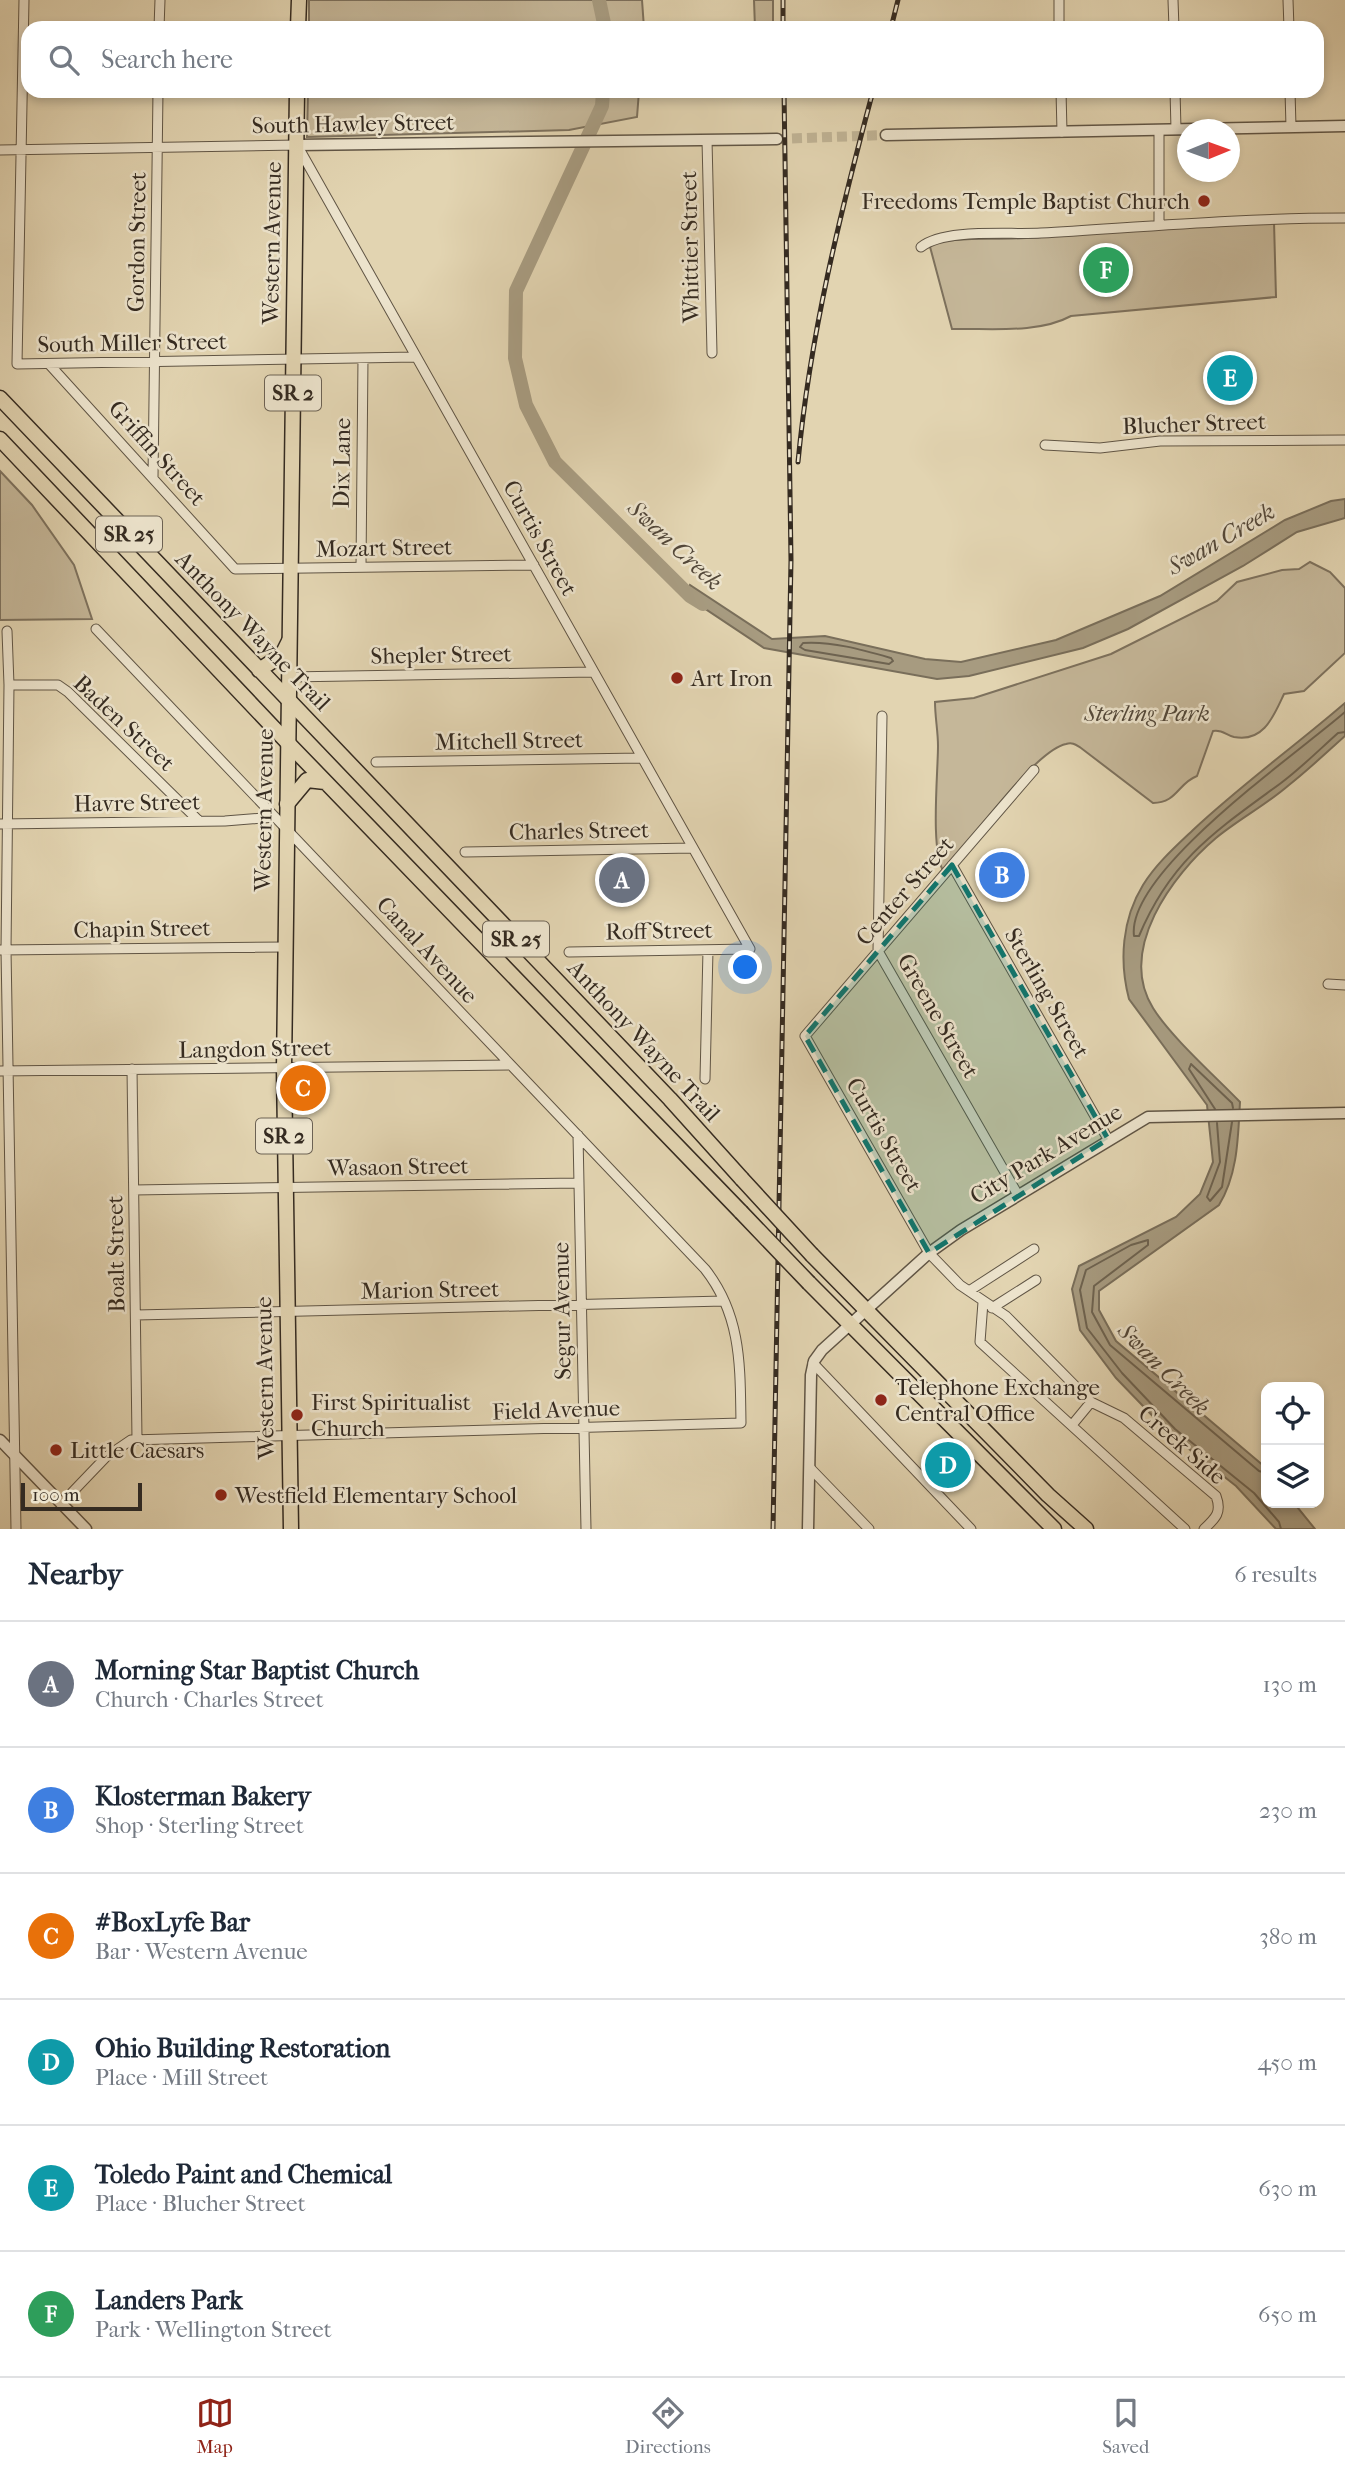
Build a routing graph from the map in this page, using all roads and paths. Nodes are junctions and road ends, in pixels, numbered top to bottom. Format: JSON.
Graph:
{"nodes":[{"id":1,"x":24,"y":0,"type":"edge"},
{"id":2,"x":160,"y":0,"type":"edge"},
{"id":3,"x":299,"y":0,"type":"edge"},
{"id":4,"x":1059,"y":0,"type":"edge"},
{"id":5,"x":1173,"y":0,"type":"edge"},
{"id":6,"x":1288,"y":0,"type":"edge"},
{"id":7,"x":24,"y":21,"type":"edge"},
{"id":8,"x":159,"y":21,"type":"edge"},
{"id":9,"x":298,"y":21,"type":"edge"},
{"id":10,"x":1059,"y":21,"type":"edge"},
{"id":11,"x":1174,"y":21,"type":"edge"},
{"id":12,"x":1289,"y":21,"type":"edge"},
{"id":13,"x":23,"y":98,"type":"edge"},
{"id":14,"x":158,"y":98,"type":"edge"},
{"id":15,"x":298,"y":98,"type":"edge"},
{"id":16,"x":1061,"y":98,"type":"edge"},
{"id":17,"x":1175,"y":98,"type":"edge"},
{"id":18,"x":1290,"y":98,"type":"edge"},
{"id":19,"x":1345,"y":126,"type":"edge"},
{"id":20,"x":1291,"y":127,"type":"junction"},
{"id":21,"x":1176,"y":129,"type":"junction"},
{"id":22,"x":1159,"y":130,"type":"junction"},
{"id":23,"x":1062,"y":132,"type":"junction"},
{"id":24,"x":886,"y":135,"type":"tunnel mouth"},
{"id":25,"x":707,"y":139,"type":"junction"},
{"id":26,"x":777,"y":139,"type":"tunnel mouth"},
{"id":27,"x":297,"y":145,"type":"junction"},
{"id":28,"x":157,"y":147,"type":"junction"},
{"id":29,"x":0,"y":150,"type":"edge"},
{"id":30,"x":22,"y":150,"type":"junction"},
{"id":31,"x":1345,"y":218,"type":"edge"},
{"id":32,"x":1158,"y":223,"type":"junction"},
{"id":33,"x":920,"y":247,"type":"dead end"},
{"id":34,"x":712,"y":353,"type":"dead end"},
{"id":35,"x":416,"y":357,"type":"junction"},
{"id":36,"x":363,"y":358,"type":"junction"},
{"id":37,"x":293,"y":359,"type":"junction"},
{"id":38,"x":154,"y":362,"type":"junction"},
{"id":39,"x":49,"y":364,"type":"junction"},
{"id":40,"x":0,"y":398,"type":"edge"},
{"id":41,"x":0,"y":439,"type":"edge"},
{"id":42,"x":1345,"y":440,"type":"edge"},
{"id":43,"x":1045,"y":445,"type":"dead end"},
{"id":44,"x":153,"y":477,"type":"junction"},
{"id":45,"x":534,"y":565,"type":"junction"},
{"id":46,"x":361,"y":567,"type":"junction"},
{"id":47,"x":290,"y":568,"type":"junction"},
{"id":48,"x":235,"y":569,"type":"joint"},
{"id":49,"x":96,"y":629,"type":"dead end"},
{"id":50,"x":7,"y":631,"type":"dead end"},
{"id":51,"x":289,"y":641,"type":"junction"},
{"id":52,"x":259,"y":670,"type":"junction"},
{"id":53,"x":593,"y":672,"type":"junction"},
{"id":54,"x":289,"y":677,"type":"junction"},
{"id":55,"x":9,"y":685,"type":"junction"},
{"id":56,"x":5,"y":698,"type":"edge"},
{"id":57,"x":288,"y":701,"type":"junction"},
{"id":58,"x":883,"y":716,"type":"dead end"},
{"id":59,"x":288,"y":743,"type":"junction"},
{"id":60,"x":642,"y":758,"type":"junction"},
{"id":61,"x":376,"y":762,"type":"dead end"},
{"id":62,"x":1034,"y":770,"type":"dead end"},
{"id":63,"x":325,"y":782,"type":"junction"},
{"id":64,"x":287,"y":804,"type":"junction"},
{"id":65,"x":275,"y":817,"type":"junction"},
{"id":66,"x":198,"y":821,"type":"junction"},
{"id":67,"x":4,"y":824,"type":"edge"},
{"id":68,"x":286,"y":829,"type":"junction"},
{"id":69,"x":693,"y":848,"type":"junction"},
{"id":70,"x":465,"y":852,"type":"dead end"},
{"id":71,"x":952,"y":866,"type":"junction"},
{"id":72,"x":285,"y":947,"type":"junction"},
{"id":73,"x":750,"y":949,"type":"joint"},
{"id":74,"x":3,"y":950,"type":"edge"},
{"id":75,"x":708,"y":950,"type":"junction"},
{"id":76,"x":878,"y":951,"type":"junction"},
{"id":77,"x":569,"y":952,"type":"dead end"},
{"id":78,"x":1328,"y":984,"type":"dead end"},
{"id":79,"x":1345,"y":985,"type":"edge"},
{"id":80,"x":805,"y":1036,"type":"joint"},
{"id":81,"x":510,"y":1065,"type":"junction"},
{"id":82,"x":284,"y":1068,"type":"junction"},
{"id":83,"x":132,"y":1069,"type":"junction"},
{"id":84,"x":4,"y":1071,"type":"edge"},
{"id":85,"x":705,"y":1079,"type":"dead end"},
{"id":86,"x":1345,"y":1113,"type":"edge"},
{"id":87,"x":578,"y":1135,"type":"junction"},
{"id":88,"x":1108,"y":1139,"type":"junction"},
{"id":89,"x":5,"y":1182,"type":"edge"},
{"id":90,"x":578,"y":1183,"type":"junction"},
{"id":91,"x":284,"y":1188,"type":"junction"},
{"id":92,"x":134,"y":1190,"type":"junction"},
{"id":93,"x":1018,"y":1195,"type":"junction"},
{"id":94,"x":1034,"y":1249,"type":"dead end"},
{"id":95,"x":929,"y":1253,"type":"junction"},
{"id":96,"x":1036,"y":1280,"type":"dead end"},
{"id":97,"x":969,"y":1291,"type":"junction"},
{"id":98,"x":724,"y":1301,"type":"junction"},
{"id":99,"x":983,"y":1302,"type":"junction"},
{"id":100,"x":582,"y":1306,"type":"junction"},
{"id":101,"x":992,"y":1308,"type":"junction"},
{"id":102,"x":867,"y":1311,"type":"junction"},
{"id":103,"x":286,"y":1313,"type":"junction"},
{"id":104,"x":136,"y":1315,"type":"junction"},
{"id":105,"x":851,"y":1325,"type":"junction"},
{"id":106,"x":815,"y":1359,"type":"junction"},
{"id":107,"x":1091,"y":1402,"type":"junction"},
{"id":108,"x":741,"y":1423,"type":"joint"},
{"id":109,"x":1072,"y":1425,"type":"junction"},
{"id":110,"x":583,"y":1429,"type":"junction"},
{"id":111,"x":289,"y":1438,"type":"junction"},
{"id":112,"x":137,"y":1439,"type":"junction"},
{"id":113,"x":0,"y":1440,"type":"edge"},
{"id":114,"x":15,"y":1455,"type":"junction"},
{"id":115,"x":810,"y":1468,"type":"junction"},
{"id":116,"x":61,"y":1504,"type":"junction"},
{"id":117,"x":16,"y":1529,"type":"edge"},
{"id":118,"x":86,"y":1529,"type":"edge"},
{"id":119,"x":292,"y":1529,"type":"edge"},
{"id":120,"x":586,"y":1529,"type":"edge"},
{"id":121,"x":808,"y":1529,"type":"edge"},
{"id":122,"x":869,"y":1529,"type":"edge"},
{"id":123,"x":971,"y":1529,"type":"edge"},
{"id":124,"x":1054,"y":1529,"type":"edge"},
{"id":125,"x":1086,"y":1529,"type":"edge"},
{"id":126,"x":1185,"y":1529,"type":"edge"},
{"id":127,"x":1205,"y":1529,"type":"edge"}],
"edges":[{"from":1,"to":7,"type":"street"},
{"from":2,"to":8,"type":"street"},
{"from":3,"to":9,"type":"main road"},
{"from":4,"to":10,"type":"street"},
{"from":5,"to":11,"type":"street"},
{"from":6,"to":12,"type":"street"},
{"from":13,"to":30,"type":"street"},
{"from":14,"to":28,"type":"street","name":"Gordon Street"},
{"from":15,"to":27,"type":"main road","name":"Western Avenue","number":"SR 2"},
{"from":16,"to":23,"type":"street"},
{"from":17,"to":21,"type":"street"},
{"from":18,"to":20,"type":"street"},
{"from":19,"to":20,"type":"street"},
{"from":20,"to":21,"type":"street"},
{"from":21,"to":22,"type":"street"},
{"from":22,"to":23,"type":"street"},
{"from":22,"to":32,"type":"street"},
{"from":23,"to":24,"type":"street"},
{"from":25,"to":26,"type":"street","name":"South Hawley Street"},
{"from":25,"to":27,"type":"street","name":"South Hawley Street"},
{"from":25,"to":34,"type":"street","name":"Whittier Street"},
{"from":27,"to":28,"type":"street","name":"South Hawley Street"},
{"from":27,"to":35,"type":"street","name":"Curtis Street"},
{"from":27,"to":37,"type":"main road","name":"Western Avenue","number":"SR 2"},
{"from":28,"to":30,"type":"street","name":"South Hawley Street"},
{"from":28,"to":38,"type":"street","name":"Gordon Street"},
{"from":29,"to":30,"type":"street","name":"South Hawley Street"},
{"from":30,"to":39,"type":"street","name":"South Miller Street"},
{"from":31,"to":32,"type":"street"},
{"from":32,"to":33,"type":"street"},
{"from":35,"to":36,"type":"street","name":"South Miller Street"},
{"from":35,"to":45,"type":"street","name":"Curtis Street"},
{"from":36,"to":37,"type":"street","name":"South Miller Street"},
{"from":36,"to":46,"type":"street","name":"Dix Lane"},
{"from":37,"to":38,"type":"street","name":"South Miller Street"},
{"from":37,"to":47,"type":"main road","name":"Western Avenue","number":"SR 2"},
{"from":38,"to":39,"type":"street","name":"South Miller Street"},
{"from":38,"to":44,"type":"street","name":"Gordon Street"},
{"from":39,"to":44,"type":"street","name":"Griffin Street"},
{"from":40,"to":52,"type":"main road","name":"Anthony Wayne Trail","number":"SR 25"},
{"from":41,"to":59,"type":"main road","name":"Anthony Wayne Trail","number":"SR 25"},
{"from":42,"to":43,"type":"street","name":"Blucher Street"},
{"from":44,"to":48,"type":"street","name":"Griffin Street"},
{"from":45,"to":46,"type":"street","name":"Mozart Street"},
{"from":45,"to":53,"type":"street","name":"Curtis Street"},
{"from":46,"to":47,"type":"street","name":"Mozart Street"},
{"from":47,"to":48,"type":"street","name":"Mozart Street"},
{"from":47,"to":51,"type":"main road","name":"Western Avenue","number":"SR 2"},
{"from":49,"to":65,"type":"street","name":"Canal Avenue"},
{"from":50,"to":55,"type":"street"},
{"from":51,"to":52,"type":"main road"},
{"from":51,"to":54,"type":"main road","name":"Western Avenue","number":"SR 2"},
{"from":52,"to":57,"type":"main road","name":"Anthony Wayne Trail","number":"SR 25"},
{"from":53,"to":54,"type":"street","name":"Shepler Street"},
{"from":53,"to":60,"type":"street","name":"Curtis Street"},
{"from":54,"to":57,"type":"main road","name":"Western Avenue","number":"SR 2"},
{"from":55,"to":56,"type":"street"},
{"from":55,"to":66,"type":"street","name":"Baden Street"},
{"from":56,"to":67,"type":"street"},
{"from":57,"to":59,"type":"main road","name":"Western Avenue","number":"SR 2"},
{"from":57,"to":102,"type":"main road","name":"Anthony Wayne Trail","number":"SR 25","bridge":true},
{"from":58,"to":76,"type":"street","name":"Greene Street"},
{"from":59,"to":63,"type":"main road","name":"Anthony Wayne Trail","number":"SR 25"},
{"from":59,"to":64,"type":"main road","name":"Western Avenue","number":"SR 2"},
{"from":60,"to":61,"type":"street","name":"Mitchell Street"},
{"from":60,"to":69,"type":"street","name":"Curtis Street"},
{"from":62,"to":71,"type":"street","name":"Center Street"},
{"from":63,"to":64,"type":"main road"},
{"from":63,"to":105,"type":"main road","name":"Anthony Wayne Trail","number":"SR 25","bridge":true},
{"from":64,"to":68,"type":"main road","name":"Western Avenue","number":"SR 2"},
{"from":65,"to":66,"type":"street","name":"Havre Street"},
{"from":65,"to":68,"type":"street","name":"Canal Avenue"},
{"from":66,"to":67,"type":"street","name":"Havre Street"},
{"from":67,"to":74,"type":"street"},
{"from":68,"to":72,"type":"main road","name":"Western Avenue","number":"SR 2"},
{"from":68,"to":81,"type":"street","name":"Canal Avenue"},
{"from":69,"to":70,"type":"street","name":"Charles Street"},
{"from":69,"to":73,"type":"street","name":"Curtis Street"},
{"from":71,"to":76,"type":"street","name":"Center Street"},
{"from":71,"to":88,"type":"street","name":"Sterling Street"},
{"from":72,"to":74,"type":"street","name":"Chapin Street"},
{"from":72,"to":82,"type":"main road","name":"Western Avenue","number":"SR 2"},
{"from":73,"to":75,"type":"street","name":"Roff Street"},
{"from":74,"to":84,"type":"street"},
{"from":75,"to":77,"type":"street","name":"Roff Street"},
{"from":75,"to":85,"type":"street"},
{"from":76,"to":80,"type":"street","name":"Center Street"},
{"from":76,"to":93,"type":"street","name":"Greene Street"},
{"from":78,"to":79,"type":"street"},
{"from":80,"to":95,"type":"street","name":"Curtis Street"},
{"from":81,"to":82,"type":"street","name":"Langdon Street"},
{"from":81,"to":87,"type":"street","name":"Canal Avenue"},
{"from":82,"to":83,"type":"street","name":"Langdon Street"},
{"from":82,"to":91,"type":"main road","name":"Western Avenue","number":"SR 2"},
{"from":83,"to":84,"type":"street","name":"Langdon Street"},
{"from":83,"to":92,"type":"street","name":"Boalt Street"},
{"from":84,"to":89,"type":"street"},
{"from":86,"to":88,"type":"street","name":"City Park Avenue"},
{"from":87,"to":90,"type":"street","name":"Segur Avenue"},
{"from":87,"to":98,"type":"street","name":"Canal Avenue"},
{"from":88,"to":93,"type":"street","name":"City Park Avenue"},
{"from":89,"to":114,"type":"street"},
{"from":90,"to":91,"type":"street","name":"Wasaon Street"},
{"from":90,"to":100,"type":"street","name":"Segur Avenue"},
{"from":91,"to":92,"type":"street","name":"Wasaon Street"},
{"from":91,"to":103,"type":"main road","name":"Western Avenue","number":"SR 2"},
{"from":92,"to":104,"type":"street","name":"Boalt Street"},
{"from":93,"to":95,"type":"street","name":"City Park Avenue"},
{"from":94,"to":97,"type":"street"},
{"from":95,"to":97,"type":"street","name":"Creek Side"},
{"from":95,"to":102,"type":"street","name":"City Park Avenue"},
{"from":96,"to":101,"type":"street"},
{"from":97,"to":99,"type":"street","name":"Creek Side"},
{"from":98,"to":100,"type":"street","name":"Marion Street"},
{"from":98,"to":108,"type":"street","name":"Canal Avenue"},
{"from":99,"to":101,"type":"street","name":"Creek Side"},
{"from":99,"to":109,"type":"street"},
{"from":100,"to":103,"type":"street","name":"Marion Street"},
{"from":100,"to":110,"type":"street","name":"Segur Avenue"},
{"from":101,"to":107,"type":"street","name":"Creek Side"},
{"from":102,"to":105,"type":"street","name":"City Park Avenue"},
{"from":102,"to":125,"type":"main road","name":"Anthony Wayne Trail","number":"SR 25"},
{"from":103,"to":104,"type":"street","name":"Marion Street"},
{"from":103,"to":111,"type":"main road","name":"Western Avenue","number":"SR 2"},
{"from":104,"to":112,"type":"street","name":"Boalt Street"},
{"from":105,"to":106,"type":"street","name":"City Park Avenue"},
{"from":105,"to":124,"type":"main road","name":"Anthony Wayne Trail","number":"SR 25"},
{"from":106,"to":115,"type":"street"},
{"from":106,"to":123,"type":"street"},
{"from":107,"to":109,"type":"street"},
{"from":107,"to":127,"type":"street","name":"Creek Side"},
{"from":108,"to":110,"type":"street","name":"Field Avenue"},
{"from":109,"to":126,"type":"street"},
{"from":110,"to":111,"type":"street","name":"Field Avenue"},
{"from":110,"to":120,"type":"street","name":"Segur Avenue"},
{"from":111,"to":112,"type":"street","name":"Field Avenue"},
{"from":111,"to":119,"type":"main road","name":"Western Avenue","number":"SR 2"},
{"from":112,"to":116,"type":"street","name":"Field Avenue"},
{"from":113,"to":114,"type":"street"},
{"from":114,"to":116,"type":"street"},
{"from":114,"to":117,"type":"street"},
{"from":115,"to":121,"type":"street"},
{"from":115,"to":122,"type":"street"},
{"from":116,"to":118,"type":"street"}]}
